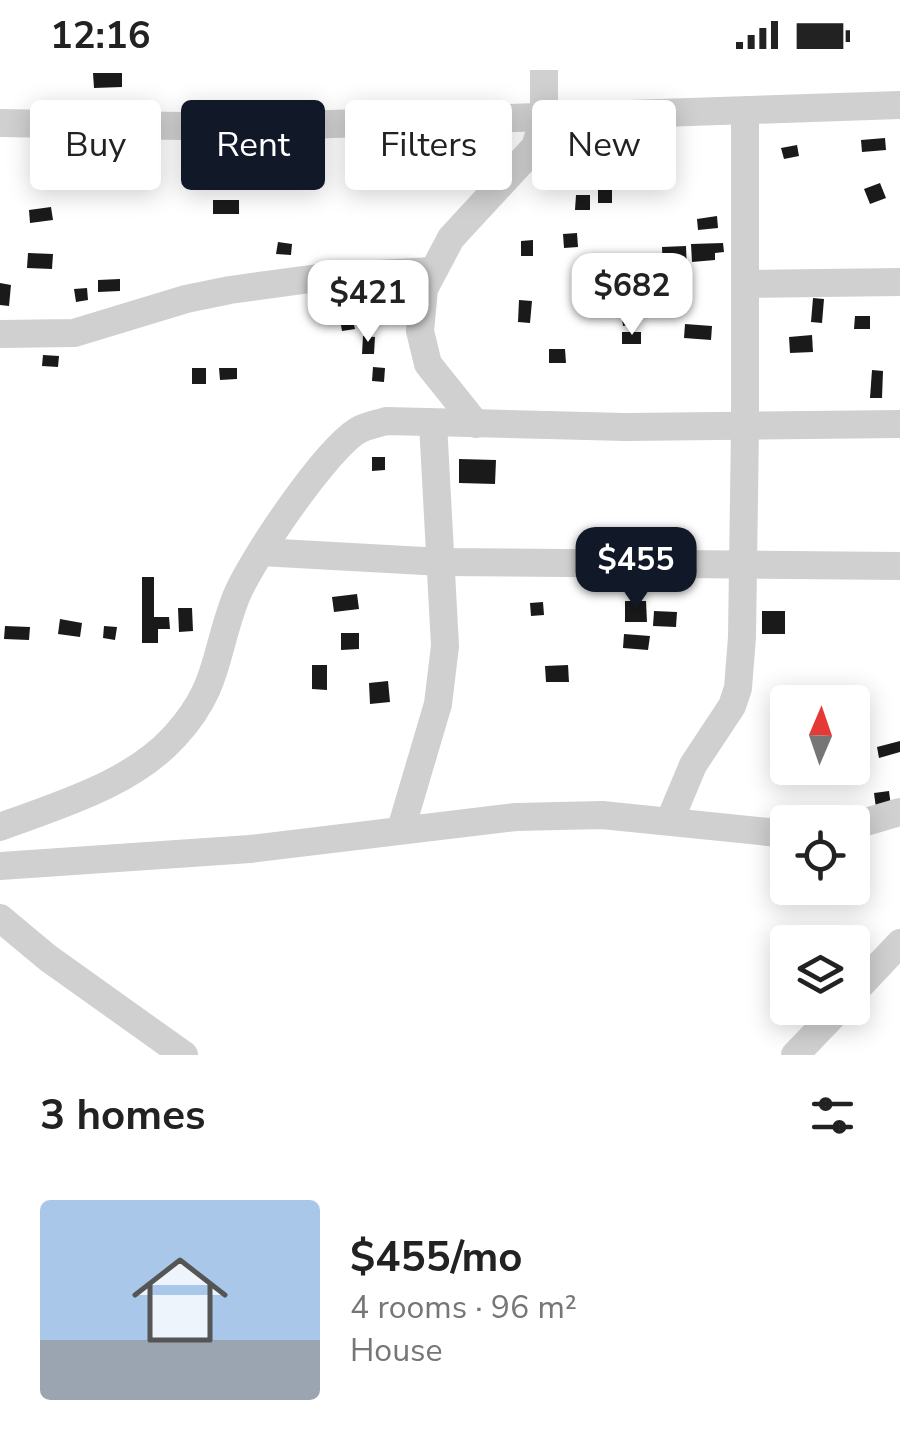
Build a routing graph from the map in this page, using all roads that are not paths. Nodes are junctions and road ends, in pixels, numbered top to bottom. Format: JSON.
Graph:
{"nodes":[{"id":1,"x":544,"y":70,"type":"edge"},
{"id":2,"x":544,"y":100,"type":"edge"},
{"id":3,"x":900,"y":105,"type":"edge"},
{"id":4,"x":745,"y":111,"type":"junction"},
{"id":5,"x":676,"y":114,"type":"edge"},
{"id":6,"x":532,"y":119,"type":"edge"},
{"id":7,"x":0,"y":123,"type":"edge"},
{"id":8,"x":532,"y":151,"type":"edge"},
{"id":9,"x":432,"y":271,"type":"junction"},
{"id":10,"x":900,"y":282,"type":"edge"},
{"id":11,"x":745,"y":284,"type":"junction"},
{"id":12,"x":0,"y":334,"type":"edge"},
{"id":13,"x":433,"y":423,"type":"junction"},
{"id":14,"x":476,"y":424,"type":"junction"},
{"id":15,"x":900,"y":424,"type":"edge"},
{"id":16,"x":746,"y":426,"type":"junction"},
{"id":17,"x":261,"y":552,"type":"junction"},
{"id":18,"x":442,"y":562,"type":"junction"},
{"id":19,"x":900,"y":566,"type":"edge"},
{"id":20,"x":743,"y":567,"type":"junction"},
{"id":21,"x":900,"y":812,"type":"edge"},
{"id":22,"x":670,"y":820,"type":"junction"},
{"id":23,"x":870,"y":821,"type":"edge"},
{"id":24,"x":0,"y":826,"type":"edge"},
{"id":25,"x":401,"y":828,"type":"junction"},
{"id":26,"x":770,"y":832,"type":"edge"},
{"id":27,"x":0,"y":866,"type":"edge"},
{"id":28,"x":0,"y":918,"type":"edge"},
{"id":29,"x":900,"y":943,"type":"edge"},
{"id":30,"x":870,"y":975,"type":"edge"},
{"id":31,"x":824,"y":1025,"type":"edge"},
{"id":32,"x":184,"y":1055,"type":"edge"},
{"id":33,"x":796,"y":1055,"type":"edge"}],
"edges":[{"from":1,"to":2,"type":"street"},
{"from":3,"to":4,"type":"street"},
{"from":4,"to":5,"type":"street"},
{"from":4,"to":11,"type":"street"},
{"from":6,"to":7,"type":"street"},
{"from":8,"to":9,"type":"street"},
{"from":9,"to":12,"type":"street"},
{"from":9,"to":14,"type":"street"},
{"from":10,"to":11,"type":"street"},
{"from":11,"to":16,"type":"street"},
{"from":13,"to":14,"type":"street"},
{"from":13,"to":17,"type":"street"},
{"from":13,"to":18,"type":"street"},
{"from":14,"to":16,"type":"street"},
{"from":15,"to":16,"type":"street"},
{"from":16,"to":20,"type":"street"},
{"from":17,"to":18,"type":"street"},
{"from":17,"to":24,"type":"street"},
{"from":18,"to":20,"type":"street"},
{"from":18,"to":25,"type":"street"},
{"from":19,"to":20,"type":"street"},
{"from":20,"to":22,"type":"street"},
{"from":21,"to":23,"type":"street"},
{"from":22,"to":25,"type":"street"},
{"from":22,"to":26,"type":"street"},
{"from":25,"to":27,"type":"street"},
{"from":28,"to":32,"type":"street"},
{"from":29,"to":30,"type":"street"},
{"from":31,"to":33,"type":"street"}]}
